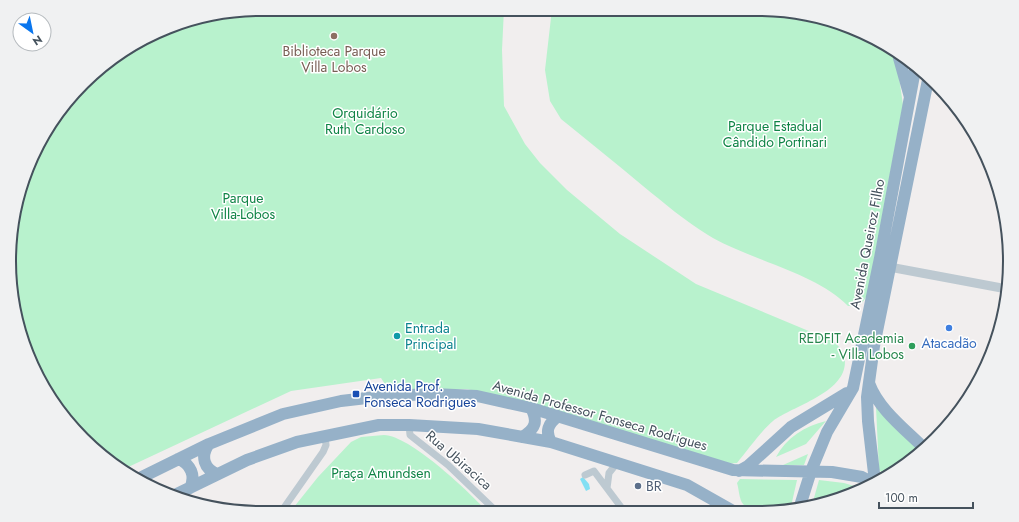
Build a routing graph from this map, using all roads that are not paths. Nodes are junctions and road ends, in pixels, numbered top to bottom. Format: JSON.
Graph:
{"nodes":[{"id":1,"x":900,"y":62,"type":"edge"},
{"id":2,"x":915,"y":73,"type":"edge"},
{"id":3,"x":927,"y":84,"type":"edge"},
{"id":4,"x":910,"y":98,"type":"junction"},
{"id":5,"x":885,"y":266,"type":"junction"},
{"id":6,"x":1001,"y":287,"type":"edge"},
{"id":7,"x":869,"y":383,"type":"junction"},
{"id":8,"x":852,"y":388,"type":"junction"},
{"id":9,"x":531,"y":408,"type":"junction"},
{"id":10,"x":558,"y":416,"type":"junction"},
{"id":11,"x":409,"y":425,"type":"junction"},
{"id":12,"x":325,"y":436,"type":"junction"},
{"id":13,"x":522,"y":437,"type":"junction"},
{"id":14,"x":551,"y":442,"type":"junction"},
{"id":15,"x":209,"y":444,"type":"junction"},
{"id":16,"x":920,"y":445,"type":"edge"},
{"id":17,"x":178,"y":459,"type":"junction"},
{"id":18,"x":617,"y":463,"type":"junction"},
{"id":19,"x":739,"y":471,"type":"junction"},
{"id":20,"x":811,"y":471,"type":"junction"},
{"id":21,"x":218,"y":474,"type":"junction"},
{"id":22,"x":585,"y":475,"type":"dead end"},
{"id":23,"x":144,"y":476,"type":"edge"},
{"id":24,"x":873,"y":477,"type":"edge"},
{"id":25,"x":868,"y":480,"type":"edge"},
{"id":26,"x":190,"y":488,"type":"junction"},
{"id":27,"x":607,"y":489,"type":"junction"},
{"id":28,"x":180,"y":492,"type":"edge"},
{"id":29,"x":801,"y":502,"type":"edge"},
{"id":30,"x":285,"y":506,"type":"edge"},
{"id":31,"x":492,"y":506,"type":"edge"},
{"id":32,"x":620,"y":506,"type":"edge"},
{"id":33,"x":723,"y":506,"type":"edge"}],
"edges":[{"from":1,"to":4,"type":"highway"},
{"from":2,"to":4,"type":"highway","name":"Avenida Queiroz Filho"},
{"from":3,"to":5,"type":"highway","name":"Avenida Queiroz Filho"},
{"from":4,"to":5,"type":"highway","name":"Avenida Queiroz Filho"},
{"from":5,"to":6,"type":"street"},
{"from":5,"to":7,"type":"highway","name":"Avenida Queiroz Filho"},
{"from":5,"to":8,"type":"highway","name":"Avenida Queiroz Filho"},
{"from":7,"to":16,"type":"highway"},
{"from":7,"to":24,"type":"highway","name":"Avenida Queiroz Filho"},
{"from":8,"to":19,"type":"highway"},
{"from":8,"to":20,"type":"highway","name":"Avenida Queiroz Filho"},
{"from":9,"to":10,"type":"highway","name":"Avenida Professor Fonseca Rodrigues"},
{"from":9,"to":13,"type":"highway"},
{"from":9,"to":15,"type":"highway","name":"Avenida Professor Fonseca Rodrigues"},
{"from":10,"to":14,"type":"highway"},
{"from":10,"to":19,"type":"highway","name":"Avenida Professor Fonseca Rodrigues"},
{"from":11,"to":12,"type":"highway"},
{"from":11,"to":13,"type":"highway"},
{"from":11,"to":31,"type":"street","name":"Rua Ubiracica"},
{"from":12,"to":21,"type":"highway"},
{"from":12,"to":30,"type":"street"},
{"from":13,"to":14,"type":"highway"},
{"from":14,"to":18,"type":"highway"},
{"from":15,"to":17,"type":"highway","name":"Avenida Professor Fonseca Rodrigues"},
{"from":15,"to":21,"type":"highway"},
{"from":17,"to":23,"type":"highway","name":"Avenida Professor Fonseca Rodrigues"},
{"from":17,"to":26,"type":"highway"},
{"from":18,"to":27,"type":"street"},
{"from":18,"to":33,"type":"highway"},
{"from":19,"to":20,"type":"highway","name":"Avenida Professor Fonseca Rodrigues"},
{"from":20,"to":25,"type":"highway","name":"Avenida Professor Fonseca Rodrigues"},
{"from":20,"to":29,"type":"highway","name":"Avenida Queiroz Filho"},
{"from":21,"to":26,"type":"highway"},
{"from":22,"to":27,"type":"street"},
{"from":26,"to":28,"type":"highway"},
{"from":27,"to":32,"type":"street"}]}
